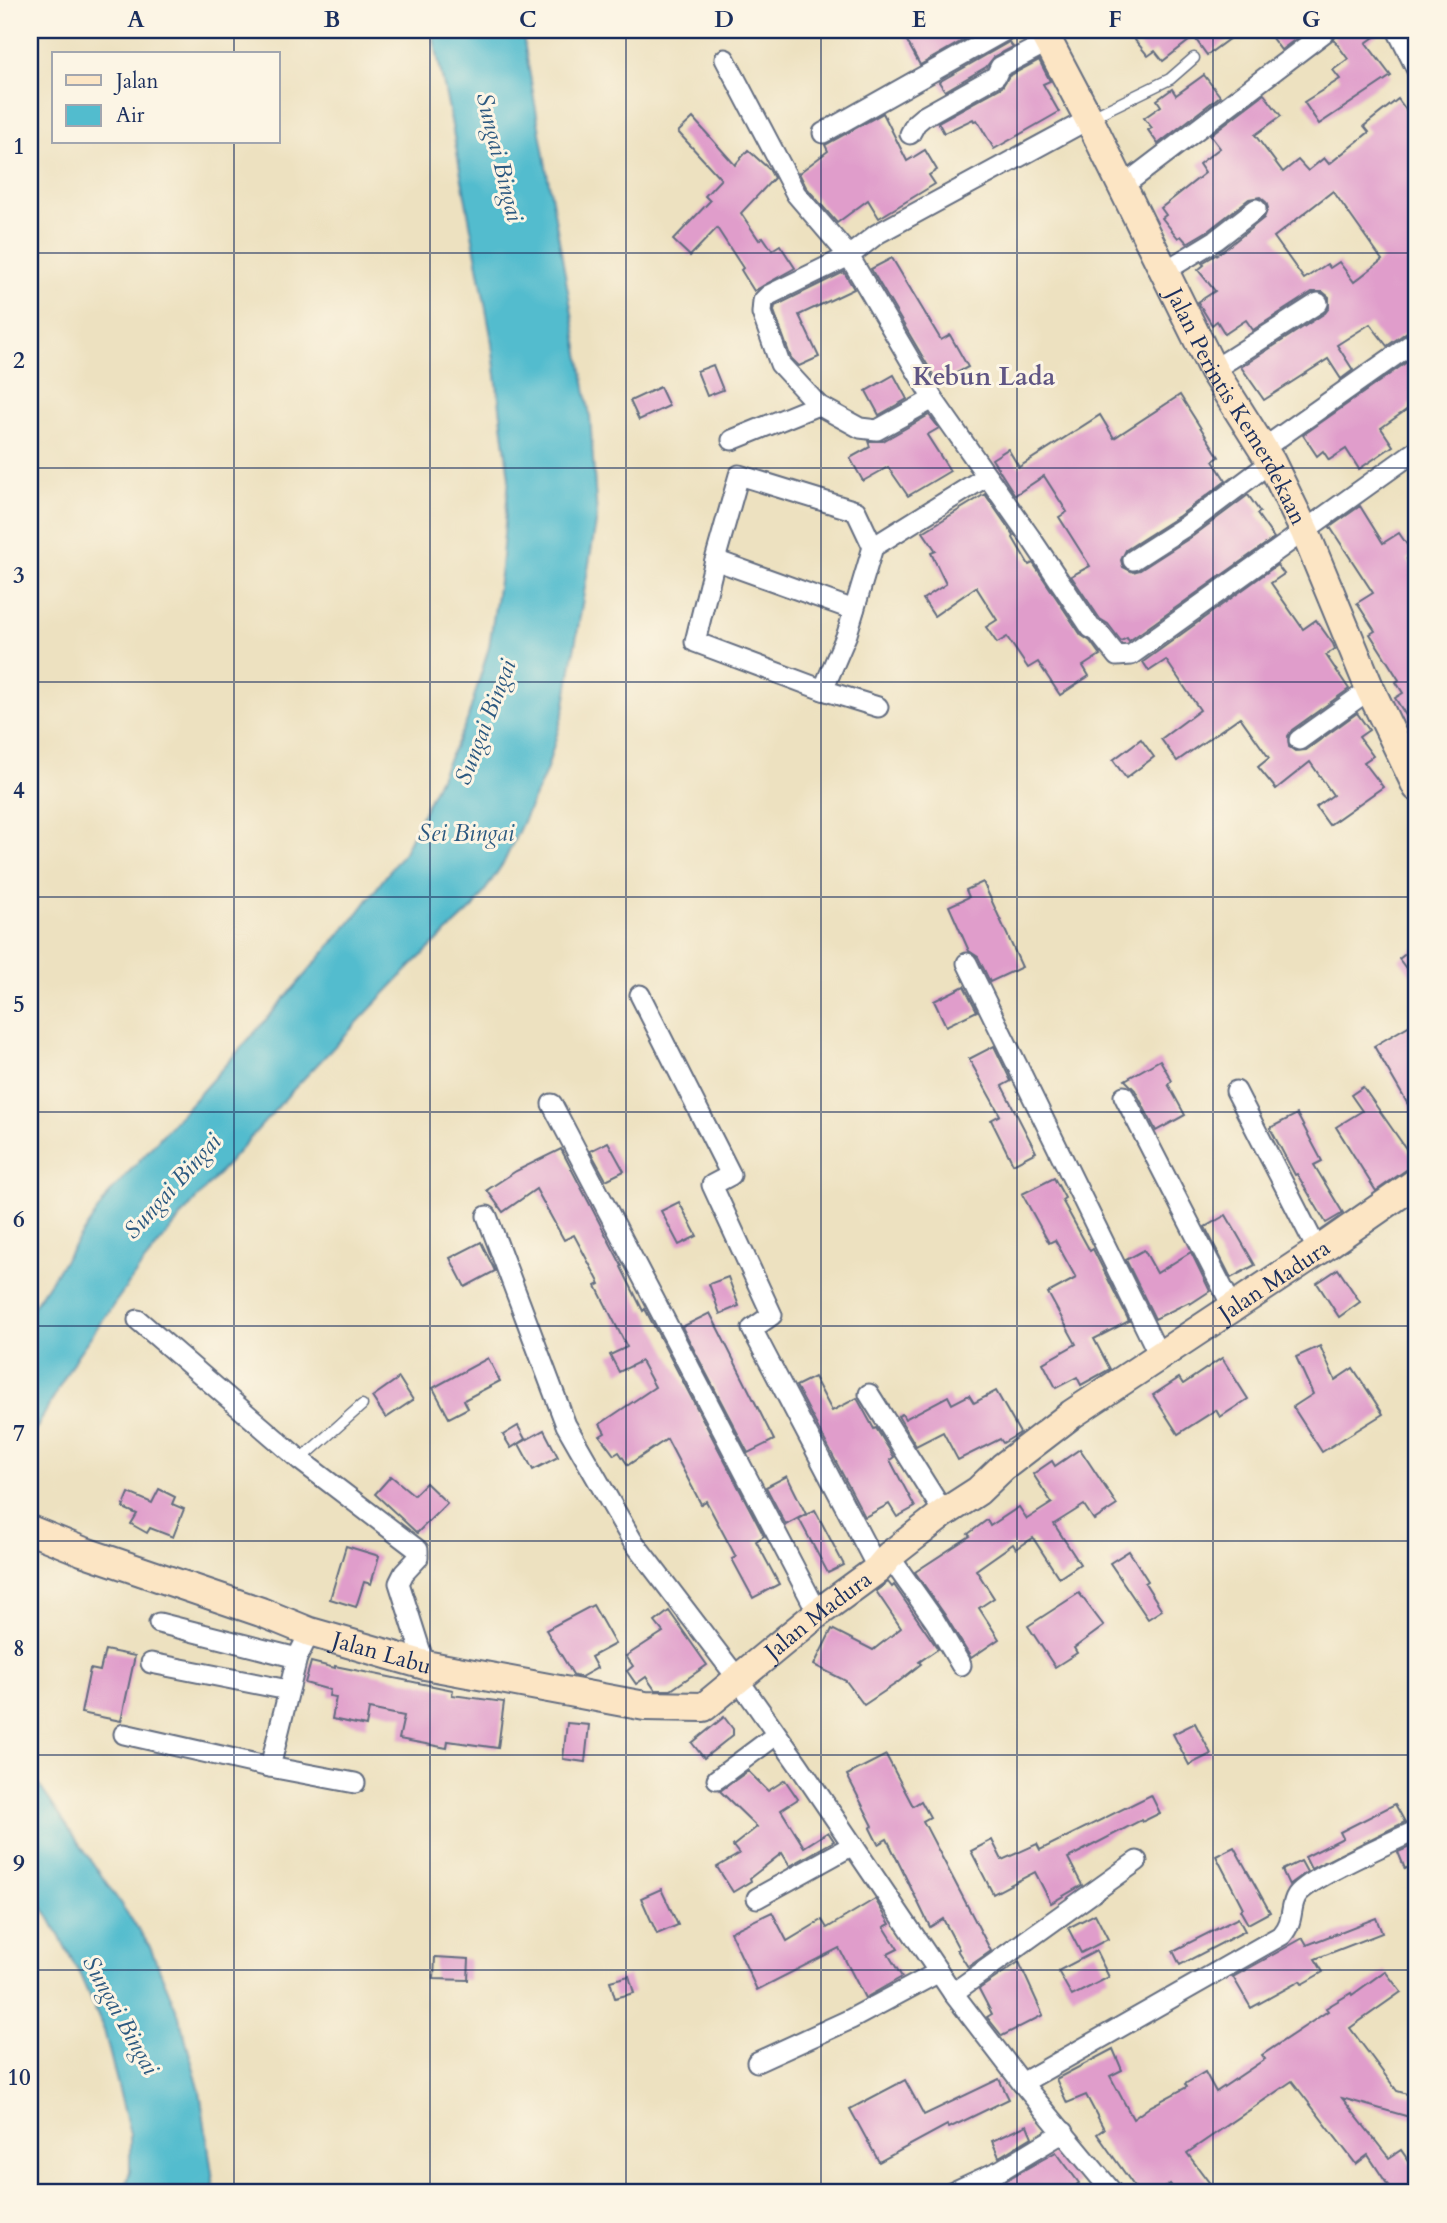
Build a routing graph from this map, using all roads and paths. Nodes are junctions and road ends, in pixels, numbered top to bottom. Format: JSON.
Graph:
{"nodes":[{"id":1,"x":1006,"y":30,"type":"edge"},
{"id":2,"x":1397,"y":30,"type":"edge"},
{"id":3,"x":1325,"y":32,"type":"dead end"},
{"id":4,"x":1045,"y":36,"type":"edge"},
{"id":5,"x":1194,"y":58,"type":"dead end"},
{"id":6,"x":725,"y":59,"type":"dead end"},
{"id":7,"x":1416,"y":66,"type":"edge"},
{"id":8,"x":1089,"y":119,"type":"junction"},
{"id":9,"x":823,"y":133,"type":"dead end"},
{"id":10,"x":910,"y":134,"type":"dead end"},
{"id":11,"x":1123,"y":186,"type":"junction"},
{"id":12,"x":1256,"y":209,"type":"dead end"},
{"id":13,"x":849,"y":256,"type":"junction"},
{"id":14,"x":1165,"y":271,"type":"junction"},
{"id":15,"x":1318,"y":303,"type":"dead end"},
{"id":16,"x":1417,"y":340,"type":"edge"},
{"id":17,"x":1213,"y":370,"type":"junction"},
{"id":18,"x":933,"y":398,"type":"junction"},
{"id":19,"x":818,"y":405,"type":"junction"},
{"id":20,"x":732,"y":440,"type":"dead end"},
{"id":21,"x":1417,"y":450,"type":"edge"},
{"id":22,"x":1267,"y":455,"type":"junction"},
{"id":23,"x":987,"y":476,"type":"junction"},
{"id":24,"x":1305,"y":532,"type":"junction"},
{"id":25,"x":873,"y":547,"type":"junction"},
{"id":26,"x":715,"y":560,"type":"junction"},
{"id":27,"x":1133,"y":561,"type":"dead end"},
{"id":28,"x":854,"y":610,"type":"junction"},
{"id":29,"x":1370,"y":689,"type":"junction"},
{"id":30,"x":823,"y":690,"type":"junction"},
{"id":31,"x":878,"y":707,"type":"dead end"},
{"id":32,"x":1300,"y":740,"type":"dead end"},
{"id":33,"x":1417,"y":787,"type":"edge"},
{"id":34,"x":967,"y":962,"type":"dead end"},
{"id":35,"x":640,"y":995,"type":"dead end"},
{"id":36,"x":1236,"y":1091,"type":"dead end"},
{"id":37,"x":1124,"y":1096,"type":"dead end"},
{"id":38,"x":552,"y":1104,"type":"dead end"},
{"id":39,"x":1417,"y":1182,"type":"edge"},
{"id":40,"x":487,"y":1216,"type":"dead end"},
{"id":41,"x":1318,"y":1251,"type":"junction"},
{"id":42,"x":1233,"y":1308,"type":"junction"},
{"id":43,"x":138,"y":1320,"type":"dead end"},
{"id":44,"x":1158,"y":1355,"type":"junction"},
{"id":45,"x":869,"y":1394,"type":"dead end"},
{"id":46,"x":362,"y":1405,"type":"dead end"},
{"id":47,"x":300,"y":1460,"type":"junction"},
{"id":48,"x":944,"y":1513,"type":"junction"},
{"id":49,"x":30,"y":1530,"type":"edge"},
{"id":50,"x":883,"y":1563,"type":"junction"},
{"id":51,"x":818,"y":1613,"type":"junction"},
{"id":52,"x":159,"y":1623,"type":"dead end"},
{"id":53,"x":310,"y":1632,"type":"junction"},
{"id":54,"x":297,"y":1658,"type":"junction"},
{"id":55,"x":151,"y":1663,"type":"dead end"},
{"id":56,"x":425,"y":1665,"type":"junction"},
{"id":57,"x":961,"y":1665,"type":"dead end"},
{"id":58,"x":738,"y":1679,"type":"junction"},
{"id":59,"x":288,"y":1690,"type":"junction"},
{"id":60,"x":124,"y":1734,"type":"dead end"},
{"id":61,"x":776,"y":1735,"type":"junction"},
{"id":62,"x":270,"y":1767,"type":"junction"},
{"id":63,"x":717,"y":1779,"type":"dead end"},
{"id":64,"x":355,"y":1783,"type":"dead end"},
{"id":65,"x":1417,"y":1830,"type":"edge"},
{"id":66,"x":853,"y":1845,"type":"junction"},
{"id":67,"x":1137,"y":1861,"type":"dead end"},
{"id":68,"x":757,"y":1898,"type":"dead end"},
{"id":69,"x":939,"y":1972,"type":"junction"},
{"id":70,"x":953,"y":1993,"type":"junction"},
{"id":71,"x":757,"y":2062,"type":"dead end"},
{"id":72,"x":1022,"y":2083,"type":"junction"},
{"id":73,"x":1064,"y":2132,"type":"junction"},
{"id":74,"x":951,"y":2193,"type":"edge"},
{"id":75,"x":1113,"y":2193,"type":"edge"}],
"edges":[{"from":1,"to":9,"type":"street"},
{"from":2,"to":7,"type":"street"},
{"from":3,"to":11,"type":"street"},
{"from":4,"to":8,"type":"street","name":"Jalan Perintis Kemerdekaan"},
{"from":4,"to":10,"type":"street"},
{"from":5,"to":8,"type":"lane"},
{"from":6,"to":13,"type":"street"},
{"from":8,"to":11,"type":"street","name":"Jalan Perintis Kemerdekaan"},
{"from":8,"to":13,"type":"street"},
{"from":11,"to":14,"type":"street","name":"Jalan Perintis Kemerdekaan"},
{"from":12,"to":14,"type":"street"},
{"from":13,"to":18,"type":"street"},
{"from":13,"to":19,"type":"street"},
{"from":14,"to":17,"type":"street","name":"Jalan Perintis Kemerdekaan"},
{"from":15,"to":17,"type":"street"},
{"from":16,"to":22,"type":"street"},
{"from":17,"to":22,"type":"street","name":"Jalan Perintis Kemerdekaan"},
{"from":18,"to":19,"type":"street"},
{"from":18,"to":23,"type":"street"},
{"from":19,"to":20,"type":"street"},
{"from":21,"to":24,"type":"street"},
{"from":22,"to":24,"type":"street","name":"Jalan Perintis Kemerdekaan"},
{"from":22,"to":27,"type":"street"},
{"from":23,"to":24,"type":"street"},
{"from":23,"to":25,"type":"street"},
{"from":24,"to":29,"type":"street","name":"Jalan Perintis Kemerdekaan"},
{"from":25,"to":26,"type":"street"},
{"from":25,"to":28,"type":"street"},
{"from":26,"to":28,"type":"street"},
{"from":26,"to":30,"type":"street"},
{"from":28,"to":30,"type":"street"},
{"from":29,"to":32,"type":"street"},
{"from":29,"to":33,"type":"street","name":"Jalan Perintis Kemerdekaan"},
{"from":30,"to":31,"type":"street"},
{"from":34,"to":44,"type":"street"},
{"from":35,"to":50,"type":"street"},
{"from":36,"to":41,"type":"street"},
{"from":37,"to":42,"type":"street"},
{"from":38,"to":51,"type":"street"},
{"from":39,"to":41,"type":"street","name":"Jalan Madura"},
{"from":40,"to":58,"type":"street"},
{"from":41,"to":42,"type":"street","name":"Jalan Madura"},
{"from":42,"to":44,"type":"street","name":"Jalan Madura"},
{"from":43,"to":47,"type":"street"},
{"from":44,"to":48,"type":"street","name":"Jalan Madura"},
{"from":45,"to":48,"type":"street"},
{"from":46,"to":47,"type":"lane"},
{"from":47,"to":56,"type":"street"},
{"from":48,"to":50,"type":"street","name":"Jalan Madura"},
{"from":49,"to":53,"type":"street","name":"Jalan Labu"},
{"from":50,"to":51,"type":"street","name":"Jalan Madura"},
{"from":50,"to":57,"type":"street"},
{"from":51,"to":58,"type":"street","name":"Jalan Madura"},
{"from":52,"to":54,"type":"street"},
{"from":53,"to":54,"type":"street"},
{"from":53,"to":56,"type":"street","name":"Jalan Labu"},
{"from":54,"to":59,"type":"street"},
{"from":55,"to":59,"type":"street"},
{"from":56,"to":58,"type":"street","name":"Jalan Labu"},
{"from":58,"to":61,"type":"street"},
{"from":59,"to":62,"type":"street"},
{"from":60,"to":62,"type":"street"},
{"from":61,"to":63,"type":"street"},
{"from":61,"to":66,"type":"street"},
{"from":62,"to":64,"type":"street"},
{"from":65,"to":72,"type":"street"},
{"from":66,"to":68,"type":"street"},
{"from":66,"to":69,"type":"street"},
{"from":67,"to":70,"type":"street"},
{"from":69,"to":70,"type":"street"},
{"from":69,"to":71,"type":"street"},
{"from":70,"to":72,"type":"street"},
{"from":72,"to":73,"type":"street"},
{"from":73,"to":74,"type":"street"},
{"from":73,"to":75,"type":"street"}]}
